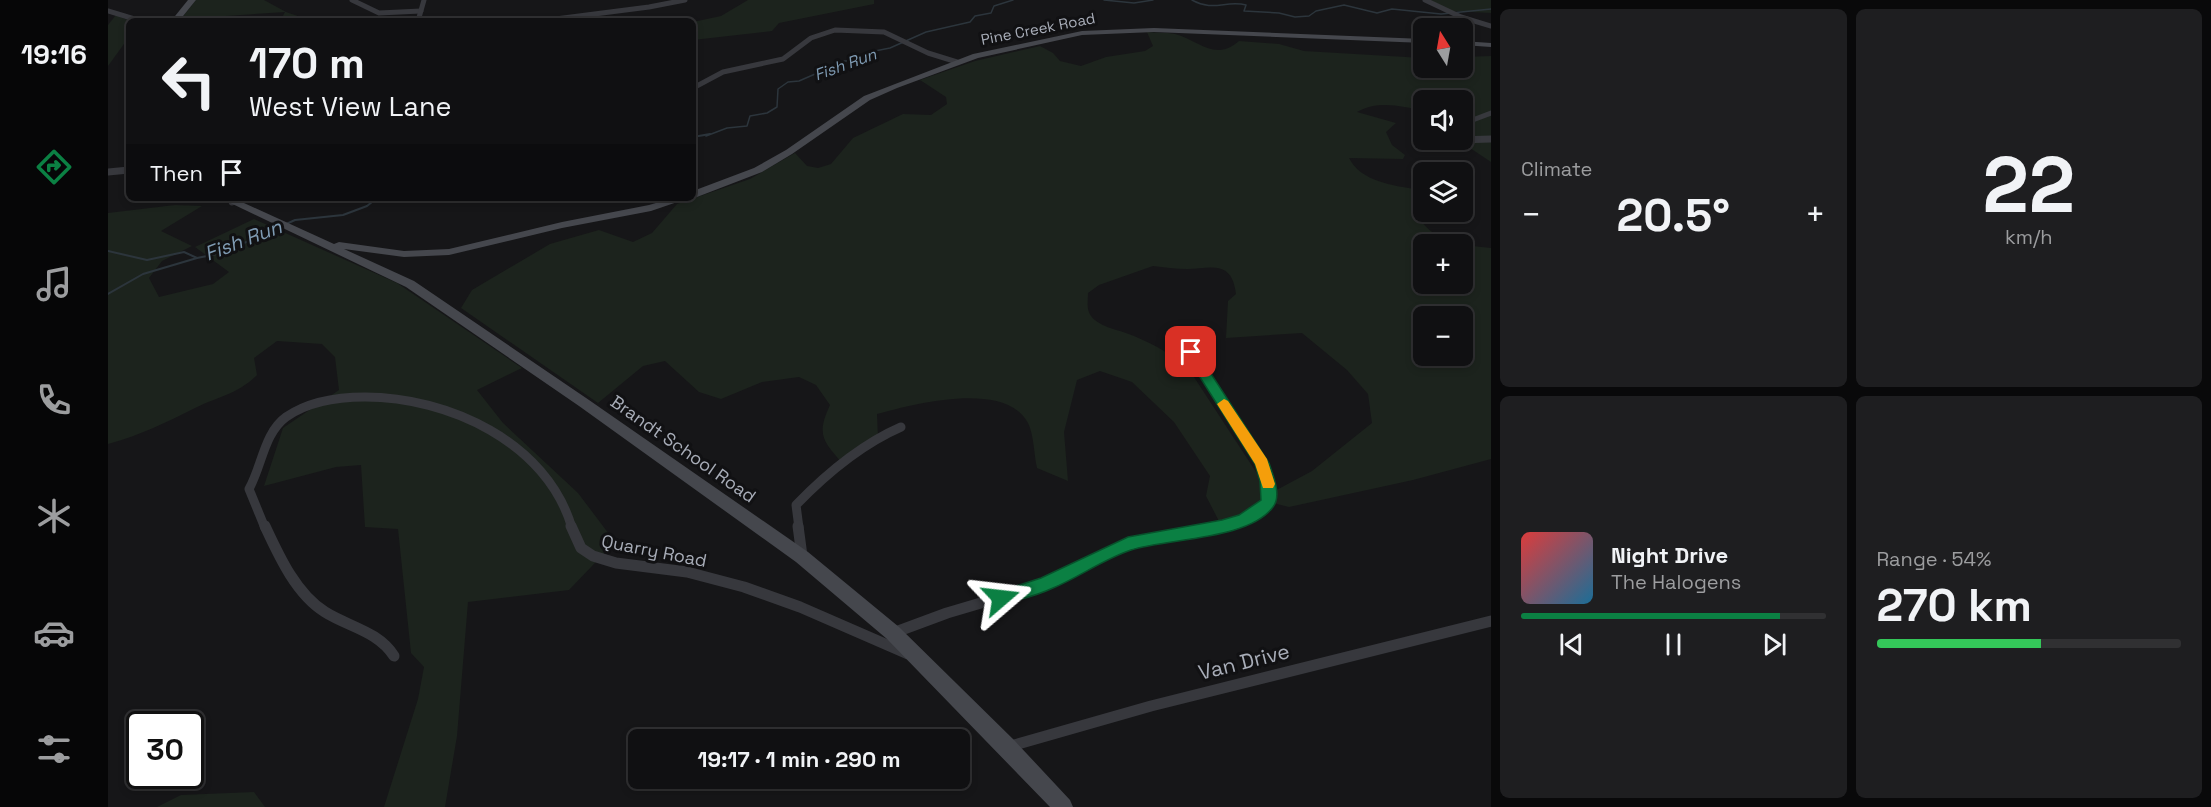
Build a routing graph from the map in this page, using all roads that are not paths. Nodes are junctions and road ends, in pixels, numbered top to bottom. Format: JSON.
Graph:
{"nodes":[{"id":1,"x":192,"y":0,"type":"edge"},
{"id":2,"x":352,"y":0,"type":"edge"},
{"id":3,"x":423,"y":0,"type":"edge"},
{"id":4,"x":685,"y":0,"type":"edge"},
{"id":5,"x":1425,"y":0,"type":"edge"},
{"id":6,"x":108,"y":11,"type":"edge"},
{"id":7,"x":421,"y":11,"type":"junction"},
{"id":8,"x":131,"y":18,"type":"edge"},
{"id":9,"x":177,"y":18,"type":"edge"},
{"id":10,"x":419,"y":18,"type":"edge"},
{"id":11,"x":558,"y":18,"type":"edge"},
{"id":12,"x":1491,"y":26,"type":"edge"},
{"id":13,"x":1413,"y":41,"type":"edge"},
{"id":14,"x":1473,"y":44,"type":"edge"},
{"id":15,"x":1491,"y":45,"type":"edge"},
{"id":16,"x":928,"y":53,"type":"junction"},
{"id":17,"x":957,"y":62,"type":"junction"},
{"id":18,"x":945,"y":66,"type":"junction"},
{"id":19,"x":696,"y":86,"type":"edge"},
{"id":20,"x":1491,"y":113,"type":"edge"},
{"id":21,"x":1473,"y":120,"type":"edge"},
{"id":22,"x":1491,"y":139,"type":"edge"},
{"id":23,"x":1473,"y":140,"type":"edge"},
{"id":24,"x":126,"y":170,"type":"edge"},
{"id":25,"x":108,"y":172,"type":"edge"},
{"id":26,"x":696,"y":194,"type":"edge"},
{"id":27,"x":238,"y":201,"type":"edge"},
{"id":28,"x":674,"y":201,"type":"edge"},
{"id":29,"x":319,"y":242,"type":"junction"},
{"id":30,"x":1182,"y":338,"type":"dead end"},
{"id":31,"x":901,"y":427,"type":"dead end"},
{"id":32,"x":802,"y":557,"type":"junction"},
{"id":33,"x":1491,"y":621,"type":"edge"},
{"id":34,"x":893,"y":633,"type":"junction"},
{"id":35,"x":394,"y":656,"type":"dead end"},
{"id":36,"x":918,"y":659,"type":"junction"},
{"id":37,"x":1007,"y":747,"type":"junction"},
{"id":38,"x":1064,"y":807,"type":"edge"}],
"edges":[{"from":1,"to":9,"type":"street"},
{"from":2,"to":7,"type":"street"},
{"from":3,"to":7,"type":"street"},
{"from":4,"to":11,"type":"street"},
{"from":5,"to":12,"type":"street"},
{"from":6,"to":8,"type":"street"},
{"from":7,"to":10,"type":"street"},
{"from":13,"to":17,"type":"street","name":"Pine Creek Road"},
{"from":14,"to":15,"type":"street"},
{"from":16,"to":17,"type":"street"},
{"from":16,"to":18,"type":"street"},
{"from":16,"to":19,"type":"street"},
{"from":17,"to":18,"type":"street","name":"Pine Creek Road"},
{"from":18,"to":26,"type":"street","name":"Pine Creek Road"},
{"from":20,"to":21,"type":"street"},
{"from":22,"to":23,"type":"street"},
{"from":24,"to":25,"type":"street"},
{"from":27,"to":29,"type":"street","name":"Brandt School Road"},
{"from":28,"to":29,"type":"street"},
{"from":29,"to":32,"type":"street","name":"Brandt School Road"},
{"from":30,"to":34,"type":"street"},
{"from":31,"to":32,"type":"street"},
{"from":32,"to":34,"type":"street","name":"Brandt School Road"},
{"from":33,"to":37,"type":"street","name":"Van Drive"},
{"from":34,"to":36,"type":"street","name":"Brandt School Road"},
{"from":35,"to":36,"type":"street","name":"Quarry Road"},
{"from":36,"to":37,"type":"street","name":"Brandt School Road"},
{"from":37,"to":38,"type":"street","name":"Brandt School Road"}]}
